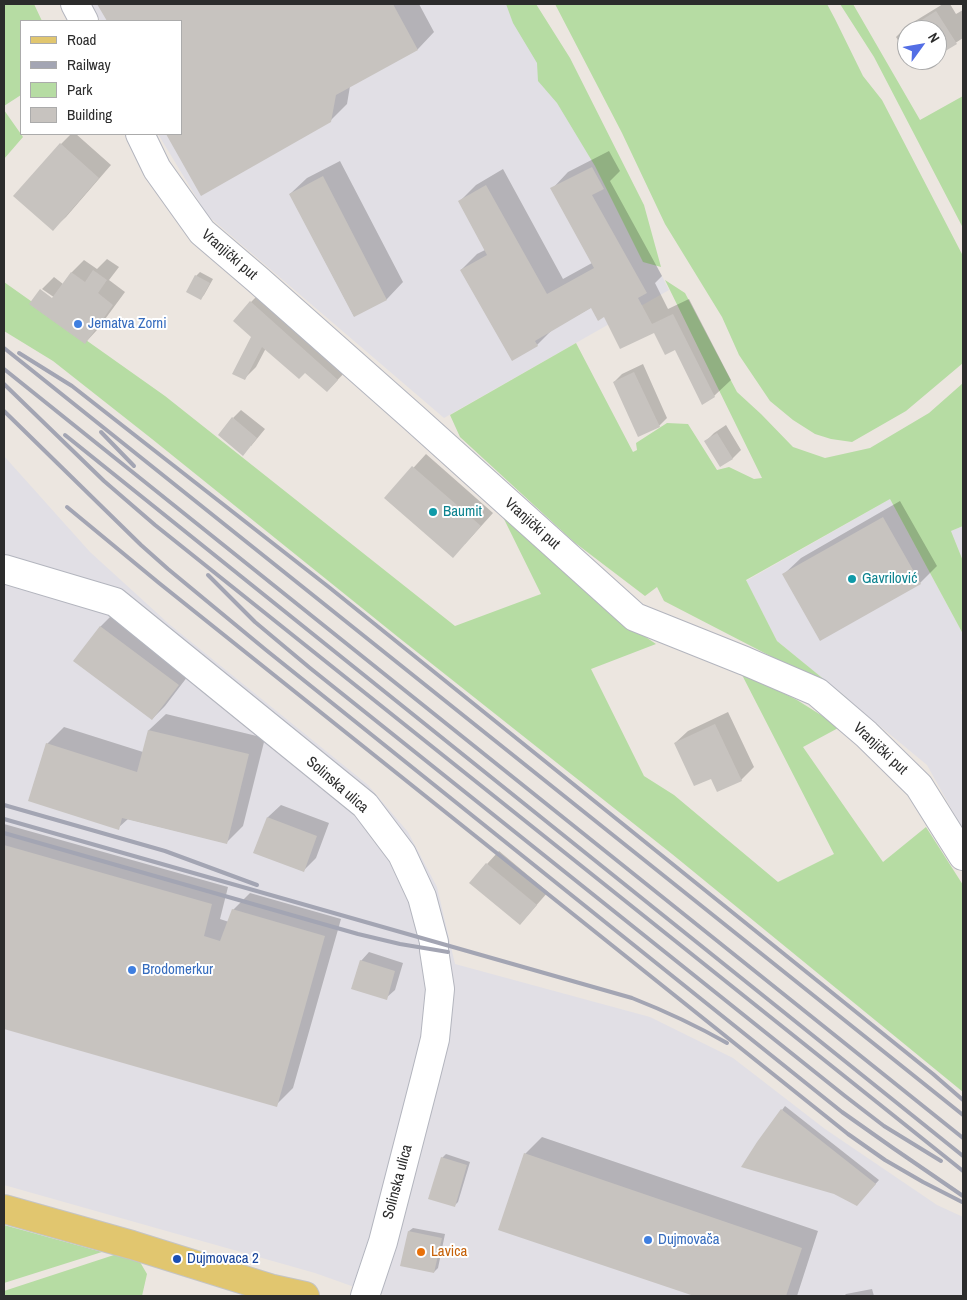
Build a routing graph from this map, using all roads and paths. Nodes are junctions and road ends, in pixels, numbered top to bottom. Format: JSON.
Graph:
{"nodes":[{"id":1,"x":75,"y":4,"type":"edge"},
{"id":2,"x":83,"y":20,"type":"edge"},
{"id":3,"x":140,"y":135,"type":"edge"},
{"id":4,"x":4,"y":569,"type":"edge"},
{"id":5,"x":963,"y":856,"type":"edge"},
{"id":6,"x":4,"y":1209,"type":"edge"},
{"id":7,"x":305,"y":1296,"type":"edge"},
{"id":8,"x":365,"y":1296,"type":"edge"}],
"edges":[{"from":1,"to":2,"type":"street"},
{"from":3,"to":5,"type":"street","name":"Vranjički put"},
{"from":4,"to":8,"type":"street","name":"Solinska ulica"},
{"from":6,"to":7,"type":"main road"}]}
